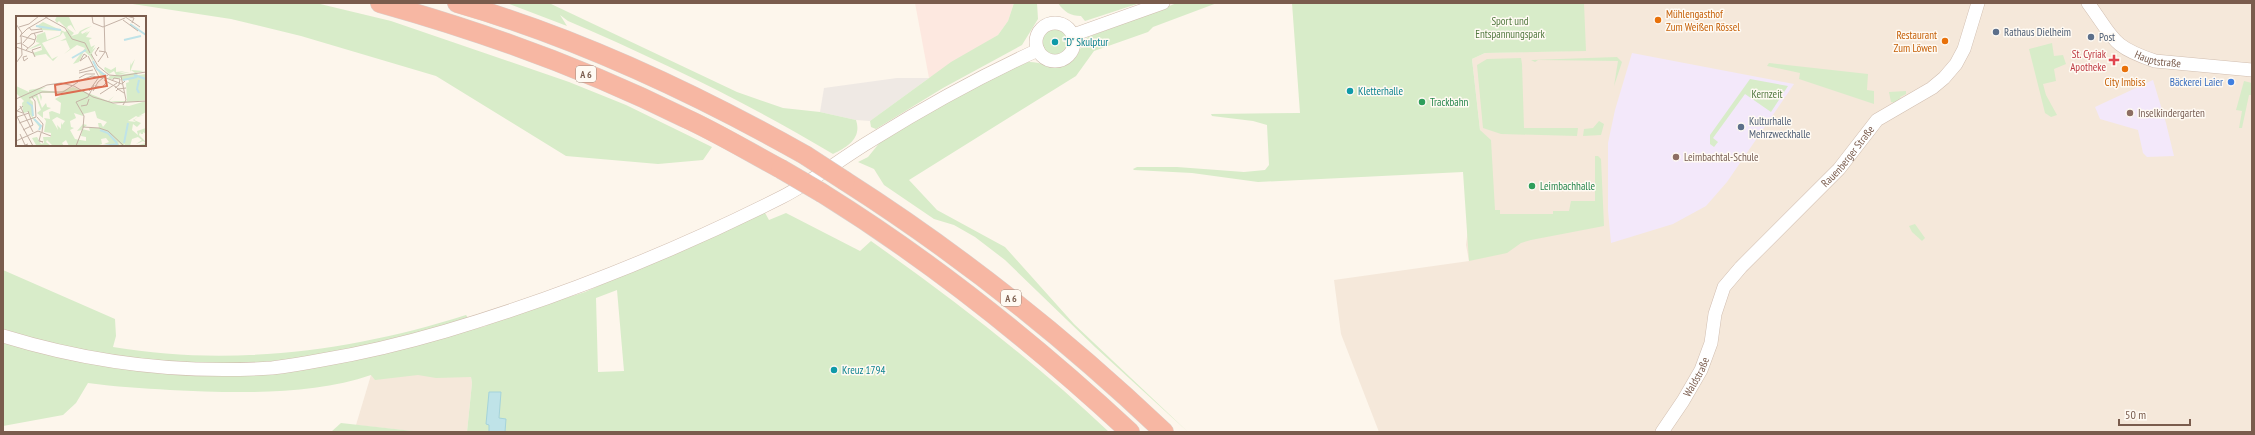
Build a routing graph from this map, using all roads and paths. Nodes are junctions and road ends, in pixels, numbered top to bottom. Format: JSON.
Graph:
{"nodes":[{"id":1,"x":380,"y":3,"type":"edge"},
{"id":2,"x":457,"y":3,"type":"edge"},
{"id":3,"x":1163,"y":3,"type":"edge"},
{"id":4,"x":1978,"y":3,"type":"edge"},
{"id":5,"x":2088,"y":3,"type":"edge"},
{"id":6,"x":1073,"y":35,"type":"junction"},
{"id":7,"x":1038,"y":50,"type":"junction"},
{"id":8,"x":2252,"y":70,"type":"edge"},
{"id":9,"x":1714,"y":314,"type":"joint"},
{"id":10,"x":3,"y":336,"type":"edge"},
{"id":11,"x":1130,"y":432,"type":"edge"},
{"id":12,"x":1164,"y":432,"type":"edge"},
{"id":13,"x":1662,"y":432,"type":"edge"}],
"edges":[{"from":1,"to":11,"type":"highway","number":"A 6","bridge":true},
{"from":2,"to":12,"type":"highway","number":"A 6","bridge":true},
{"from":3,"to":6,"type":"street"},
{"from":4,"to":9,"type":"street","name":"Rauenberger Straße"},
{"from":5,"to":8,"type":"street","name":"Hauptstraße"},
{"from":6,"to":7,"type":"street"},
{"from":6,"to":7,"type":"street"},
{"from":7,"to":10,"type":"street"},
{"from":9,"to":13,"type":"street","name":"Waldstraße"}]}
